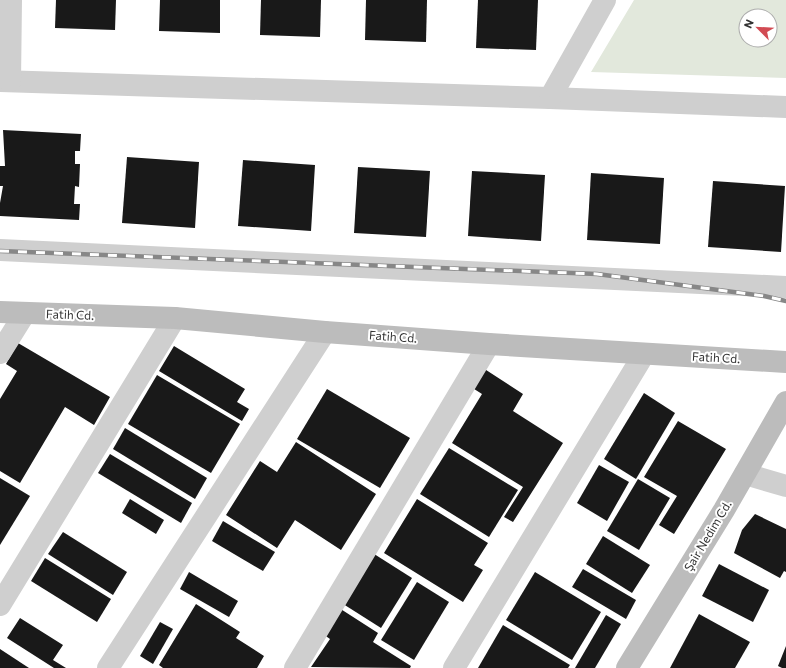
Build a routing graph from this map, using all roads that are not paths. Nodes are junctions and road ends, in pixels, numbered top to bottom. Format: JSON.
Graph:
{"nodes":[{"id":1,"x":11,"y":0,"type":"edge"},
{"id":2,"x":605,"y":0,"type":"edge"},
{"id":3,"x":5,"y":81,"type":"edge"},
{"id":4,"x":550,"y":98,"type":"junction"},
{"id":5,"x":786,"y":107,"type":"edge"},
{"id":6,"x":0,"y":250,"type":"edge"},
{"id":7,"x":786,"y":287,"type":"edge"},
{"id":8,"x":0,"y":312,"type":"edge"},
{"id":9,"x":25,"y":313,"type":"junction"},
{"id":10,"x":174,"y":318,"type":"junction"},
{"id":11,"x":325,"y":332,"type":"junction"},
{"id":12,"x":489,"y":344,"type":"junction"},
{"id":13,"x":0,"y":353,"type":"edge"},
{"id":14,"x":644,"y":354,"type":"junction"},
{"id":15,"x":786,"y":362,"type":"edge"},
{"id":16,"x":786,"y":402,"type":"edge"},
{"id":17,"x":745,"y":474,"type":"junction"},
{"id":18,"x":786,"y":486,"type":"edge"},
{"id":19,"x":0,"y":605,"type":"edge"},
{"id":20,"x":108,"y":668,"type":"edge"},
{"id":21,"x":295,"y":668,"type":"edge"},
{"id":22,"x":454,"y":668,"type":"edge"},
{"id":23,"x":627,"y":668,"type":"edge"}],
"edges":[{"from":1,"to":3,"type":"street"},
{"from":2,"to":4,"type":"street"},
{"from":3,"to":4,"type":"street"},
{"from":4,"to":5,"type":"street"},
{"from":6,"to":7,"type":"street"},
{"from":8,"to":9,"type":"street","name":"Fatih Cd."},
{"from":9,"to":10,"type":"street","name":"Fatih Cd."},
{"from":9,"to":13,"type":"street"},
{"from":10,"to":11,"type":"street","name":"Fatih Cd."},
{"from":10,"to":19,"type":"street"},
{"from":11,"to":12,"type":"street","name":"Fatih Cd."},
{"from":11,"to":20,"type":"street"},
{"from":12,"to":14,"type":"street","name":"Fatih Cd."},
{"from":12,"to":21,"type":"street"},
{"from":14,"to":15,"type":"street","name":"Fatih Cd."},
{"from":14,"to":22,"type":"street"},
{"from":16,"to":17,"type":"street","name":"Şair Nedim Cd."},
{"from":17,"to":18,"type":"street"},
{"from":17,"to":23,"type":"street","name":"Şair Nedim Cd."}]}
